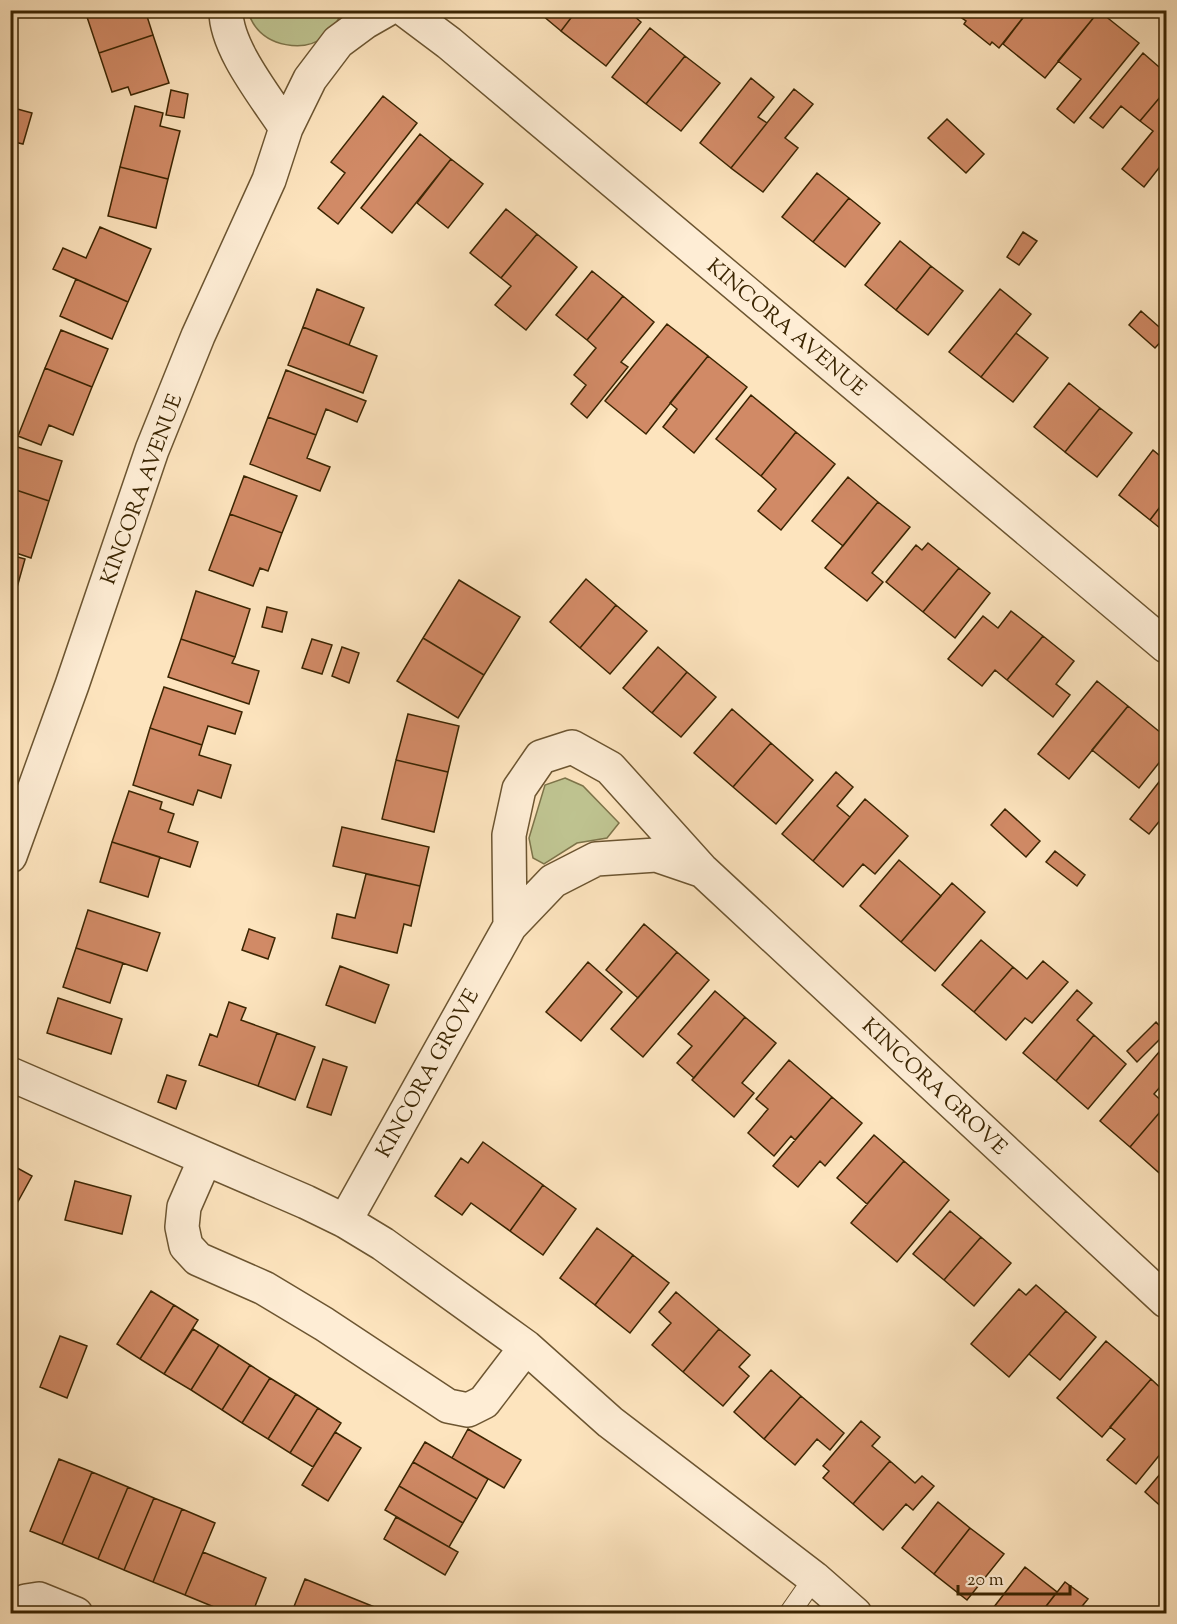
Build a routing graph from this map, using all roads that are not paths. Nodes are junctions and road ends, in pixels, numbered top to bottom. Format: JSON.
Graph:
{"nodes":[{"id":1,"x":226,"y":10,"type":"edge"},
{"id":2,"x":386,"y":10,"type":"edge"},
{"id":3,"x":405,"y":10,"type":"edge"},
{"id":4,"x":286,"y":128,"type":"junction"},
{"id":5,"x":1167,"y":646,"type":"edge"},
{"id":6,"x":10,"y":856,"type":"edge"},
{"id":7,"x":703,"y":871,"type":"junction"},
{"id":8,"x":510,"y":926,"type":"junction"},
{"id":9,"x":10,"y":1074,"type":"edge"},
{"id":10,"x":205,"y":1159,"type":"junction"},
{"id":11,"x":345,"y":1221,"type":"junction"},
{"id":12,"x":1167,"y":1301,"type":"edge"},
{"id":13,"x":526,"y":1347,"type":"junction"},
{"id":14,"x":814,"y":1578,"type":"junction"},
{"id":15,"x":16,"y":1614,"type":"edge"},
{"id":16,"x":76,"y":1614,"type":"edge"},
{"id":17,"x":789,"y":1614,"type":"edge"},
{"id":18,"x":855,"y":1614,"type":"edge"}],
"edges":[{"from":1,"to":4,"type":"street"},
{"from":2,"to":4,"type":"street","name":"KINCORA AVENUE"},
{"from":3,"to":5,"type":"street","name":"KINCORA AVENUE"},
{"from":4,"to":6,"type":"street","name":"KINCORA AVENUE"},
{"from":7,"to":8,"type":"street","name":"KINCORA GROVE"},
{"from":7,"to":8,"type":"street","name":"KINCORA GROVE"},
{"from":7,"to":12,"type":"street","name":"KINCORA GROVE"},
{"from":8,"to":11,"type":"street","name":"KINCORA GROVE"},
{"from":9,"to":10,"type":"street"},
{"from":10,"to":11,"type":"street"},
{"from":10,"to":13,"type":"street"},
{"from":11,"to":13,"type":"street"},
{"from":13,"to":14,"type":"street"},
{"from":14,"to":17,"type":"lane"},
{"from":14,"to":18,"type":"street"},
{"from":15,"to":16,"type":"street"}]}
